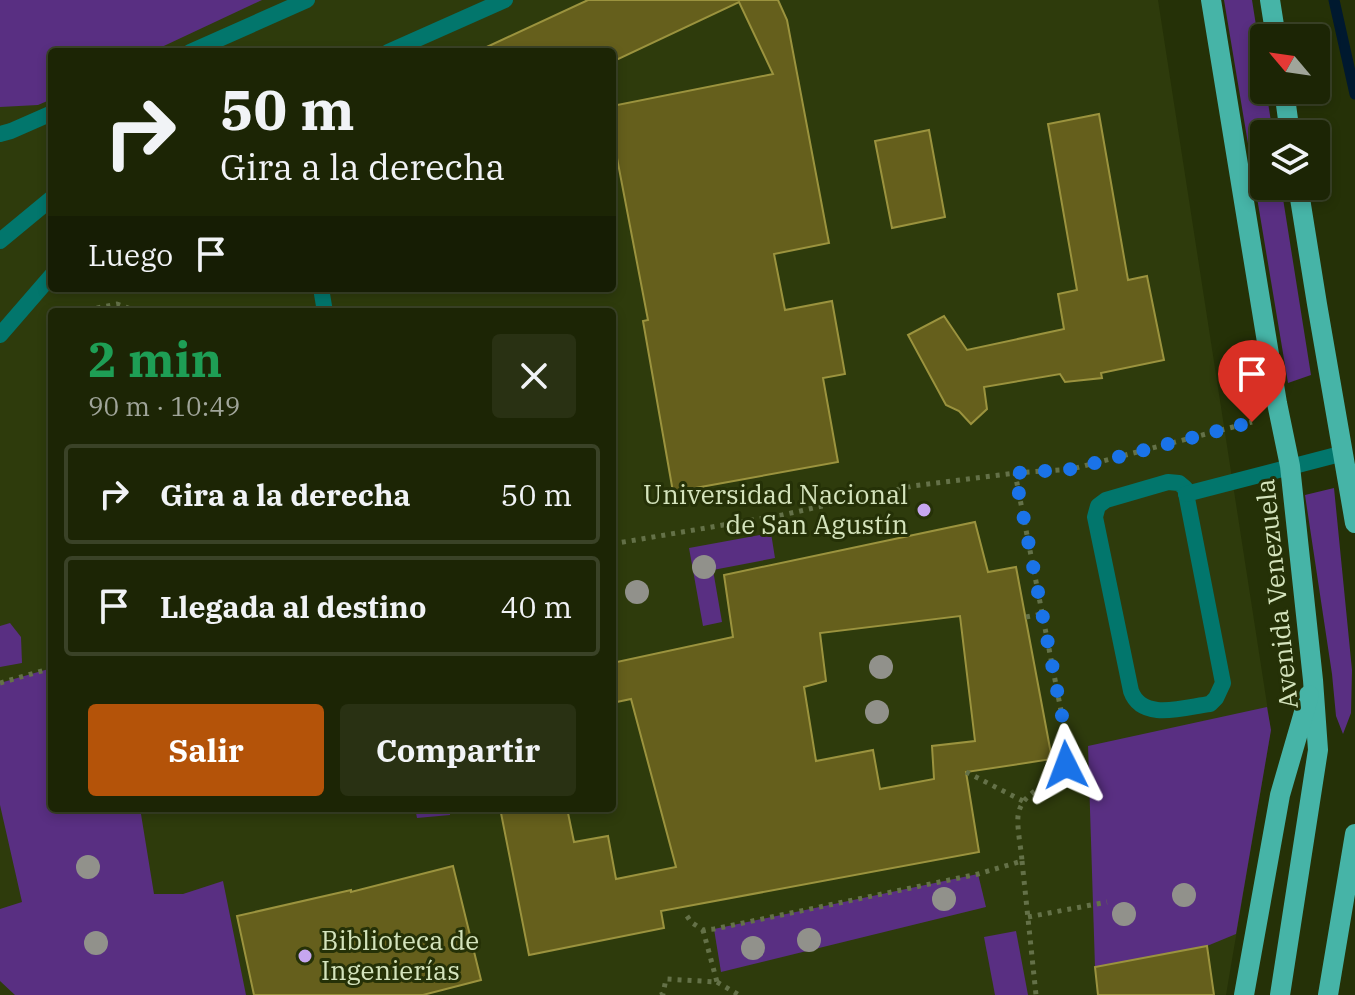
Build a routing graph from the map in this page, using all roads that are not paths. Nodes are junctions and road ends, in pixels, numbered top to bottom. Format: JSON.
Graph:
{"nodes":[{"id":1,"x":307,"y":0,"type":"edge"},
{"id":2,"x":505,"y":0,"type":"edge"},
{"id":3,"x":1211,"y":0,"type":"edge"},
{"id":4,"x":1270,"y":0,"type":"edge"},
{"id":5,"x":1274,"y":24,"type":"edge"},
{"id":6,"x":199,"y":48,"type":"edge"},
{"id":7,"x":397,"y":48,"type":"edge"},
{"id":8,"x":48,"y":115,"type":"edge"},
{"id":9,"x":0,"y":134,"type":"edge"},
{"id":10,"x":1300,"y":200,"type":"edge"},
{"id":11,"x":48,"y":201,"type":"edge"},
{"id":12,"x":0,"y":241,"type":"edge"},
{"id":13,"x":48,"y":280,"type":"edge"},
{"id":14,"x":0,"y":335,"type":"edge"},
{"id":15,"x":1344,"y":453,"type":"junction"},
{"id":16,"x":1290,"y":466,"type":"junction"},
{"id":17,"x":1186,"y":494,"type":"junction"},
{"id":18,"x":1355,"y":523,"type":"edge"},
{"id":19,"x":1313,"y":680,"type":"junction"},
{"id":20,"x":1355,"y":834,"type":"edge"},
{"id":21,"x":1244,"y":995,"type":"edge"},
{"id":22,"x":1280,"y":995,"type":"edge"},
{"id":23,"x":1328,"y":995,"type":"edge"}],
"edges":[{"from":1,"to":6,"type":"lane"},
{"from":2,"to":7,"type":"lane"},
{"from":3,"to":16,"type":"main road","name":"Avenida Venezuela"},
{"from":4,"to":5,"type":"main road"},
{"from":8,"to":9,"type":"lane"},
{"from":10,"to":15,"type":"main road"},
{"from":11,"to":12,"type":"lane"},
{"from":13,"to":14,"type":"lane"},
{"from":15,"to":16,"type":"lane"},
{"from":15,"to":18,"type":"main road"},
{"from":16,"to":17,"type":"lane"},
{"from":16,"to":19,"type":"main road","name":"Avenida Venezuela"},
{"from":17,"to":17,"type":"lane"},
{"from":19,"to":21,"type":"main road"},
{"from":19,"to":22,"type":"main road","name":"Avenida Venezuela"},
{"from":20,"to":23,"type":"main road"}]}
